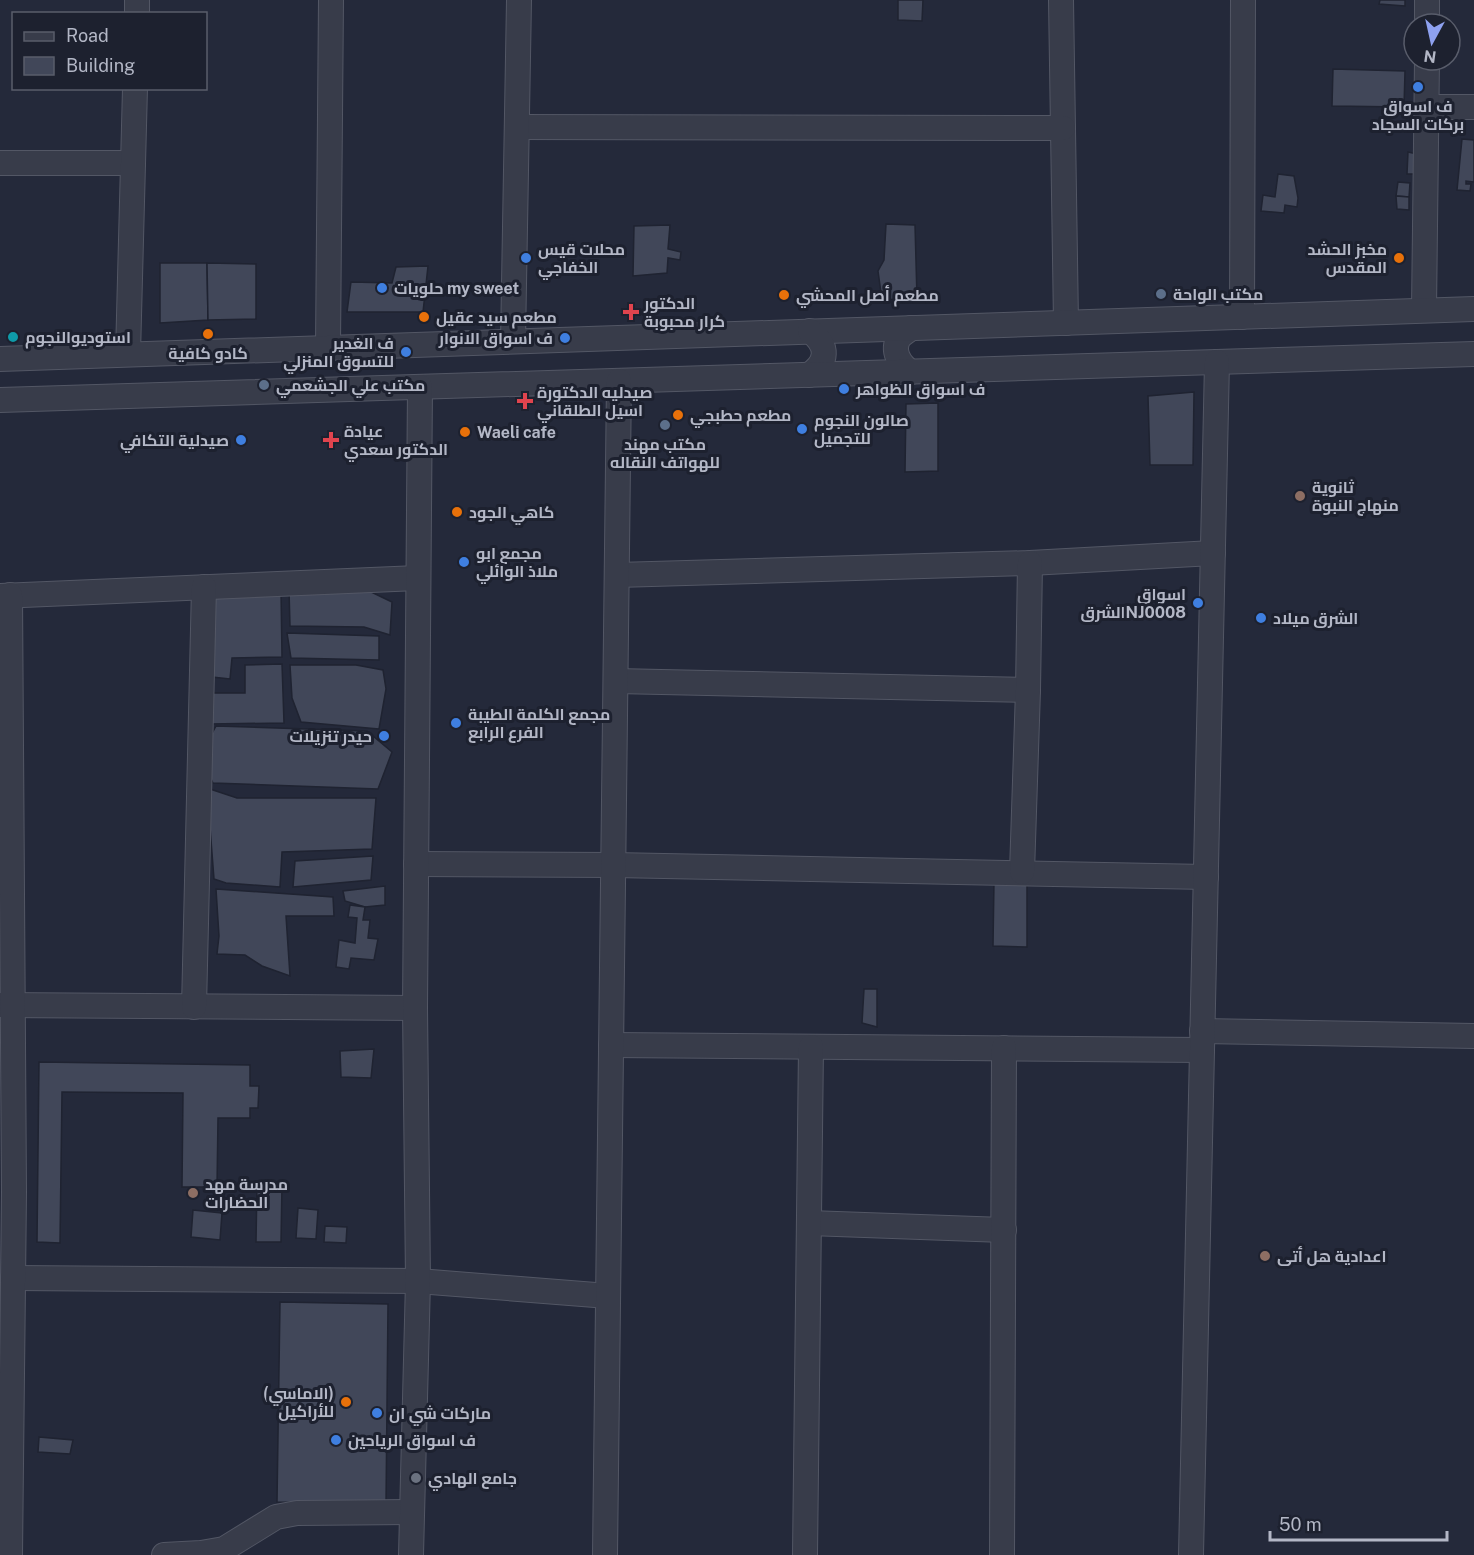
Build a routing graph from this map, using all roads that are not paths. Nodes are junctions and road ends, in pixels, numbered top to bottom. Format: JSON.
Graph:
{"nodes":[{"id":1,"x":331,"y":0,"type":"edge"},
{"id":2,"x":519,"y":0,"type":"edge"},
{"id":3,"x":1061,"y":0,"type":"edge"},
{"id":4,"x":1243,"y":0,"type":"edge"},
{"id":5,"x":1427,"y":72,"type":"edge"},
{"id":6,"x":135,"y":90,"type":"edge"},
{"id":7,"x":1426,"y":106,"type":"junction"},
{"id":8,"x":1474,"y":107,"type":"edge"},
{"id":9,"x":517,"y":127,"type":"junction"},
{"id":10,"x":1063,"y":128,"type":"junction"},
{"id":11,"x":0,"y":163,"type":"edge"},
{"id":12,"x":133,"y":164,"type":"junction"},
{"id":13,"x":1474,"y":309,"type":"edge"},
{"id":14,"x":1424,"y":310,"type":"junction"},
{"id":15,"x":1242,"y":316,"type":"junction"},
{"id":16,"x":1066,"y":323,"type":"junction"},
{"id":17,"x":911,"y":328,"type":"junction"},
{"id":18,"x":810,"y":331,"type":"junction"},
{"id":19,"x":513,"y":341,"type":"junction"},
{"id":20,"x":328,"y":346,"type":"junction"},
{"id":21,"x":128,"y":354,"type":"junction"},
{"id":22,"x":1474,"y":354,"type":"edge"},
{"id":23,"x":0,"y":358,"type":"edge"},
{"id":24,"x":1217,"y":362,"type":"junction"},
{"id":25,"x":911,"y":372,"type":"junction"},
{"id":26,"x":809,"y":375,"type":"junction"},
{"id":27,"x":619,"y":381,"type":"junction"},
{"id":28,"x":420,"y":387,"type":"junction"},
{"id":29,"x":0,"y":400,"type":"edge"},
{"id":30,"x":1213,"y":553,"type":"junction"},
{"id":31,"x":1030,"y":563,"type":"junction"},
{"id":32,"x":617,"y":575,"type":"junction"},
{"id":33,"x":418,"y":578,"type":"junction"},
{"id":34,"x":204,"y":587,"type":"junction"},
{"id":35,"x":5,"y":596,"type":"edge"},
{"id":36,"x":616,"y":681,"type":"junction"},
{"id":37,"x":1028,"y":690,"type":"junction"},
{"id":38,"x":6,"y":800,"type":"edge"},
{"id":39,"x":416,"y":864,"type":"junction"},
{"id":40,"x":614,"y":865,"type":"junction"},
{"id":41,"x":1022,"y":872,"type":"junction"},
{"id":42,"x":1206,"y":877,"type":"junction"},
{"id":43,"x":7,"y":1005,"type":"edge"},
{"id":44,"x":194,"y":1007,"type":"junction"},
{"id":45,"x":415,"y":1008,"type":"junction"},
{"id":46,"x":1474,"y":1036,"type":"edge"},
{"id":47,"x":1202,"y":1041,"type":"junction"},
{"id":48,"x":611,"y":1045,"type":"junction"},
{"id":49,"x":811,"y":1047,"type":"junction"},
{"id":50,"x":1004,"y":1048,"type":"junction"},
{"id":51,"x":7,"y":1192,"type":"edge"},
{"id":52,"x":809,"y":1223,"type":"junction"},
{"id":53,"x":1004,"y":1230,"type":"junction"},
{"id":54,"x":13,"y":1278,"type":"junction"},
{"id":55,"x":418,"y":1281,"type":"junction"},
{"id":56,"x":608,"y":1296,"type":"junction"},
{"id":57,"x":6,"y":1365,"type":"edge"},
{"id":58,"x":411,"y":1512,"type":"junction"},
{"id":59,"x":10,"y":1555,"type":"edge"},
{"id":60,"x":164,"y":1555,"type":"edge"},
{"id":61,"x":411,"y":1555,"type":"edge"},
{"id":62,"x":605,"y":1555,"type":"edge"},
{"id":63,"x":805,"y":1555,"type":"edge"},
{"id":64,"x":1002,"y":1555,"type":"edge"},
{"id":65,"x":1191,"y":1555,"type":"edge"}],
"edges":[{"from":1,"to":20,"type":"street"},
{"from":2,"to":9,"type":"street"},
{"from":3,"to":10,"type":"street"},
{"from":4,"to":15,"type":"street"},
{"from":5,"to":7,"type":"street"},
{"from":6,"to":12,"type":"street"},
{"from":7,"to":8,"type":"street"},
{"from":7,"to":14,"type":"street"},
{"from":9,"to":10,"type":"street"},
{"from":9,"to":19,"type":"street"},
{"from":10,"to":16,"type":"street"},
{"from":11,"to":12,"type":"street"},
{"from":12,"to":21,"type":"street"},
{"from":13,"to":14,"type":"street"},
{"from":14,"to":15,"type":"street"},
{"from":15,"to":16,"type":"street"},
{"from":16,"to":17,"type":"street"},
{"from":17,"to":18,"type":"street"},
{"from":17,"to":25,"type":"street"},
{"from":18,"to":19,"type":"street"},
{"from":18,"to":26,"type":"street"},
{"from":19,"to":20,"type":"street"},
{"from":20,"to":21,"type":"street"},
{"from":21,"to":23,"type":"street"},
{"from":22,"to":24,"type":"street"},
{"from":24,"to":25,"type":"street"},
{"from":24,"to":30,"type":"street"},
{"from":25,"to":26,"type":"street"},
{"from":26,"to":27,"type":"street"},
{"from":27,"to":28,"type":"street"},
{"from":27,"to":32,"type":"street"},
{"from":28,"to":29,"type":"street"},
{"from":28,"to":33,"type":"street"},
{"from":30,"to":31,"type":"street"},
{"from":30,"to":42,"type":"street"},
{"from":31,"to":32,"type":"street"},
{"from":31,"to":37,"type":"street"},
{"from":32,"to":36,"type":"street"},
{"from":33,"to":34,"type":"street"},
{"from":33,"to":39,"type":"street"},
{"from":34,"to":35,"type":"street"},
{"from":34,"to":44,"type":"street"},
{"from":35,"to":38,"type":"street"},
{"from":36,"to":37,"type":"street"},
{"from":36,"to":40,"type":"street"},
{"from":37,"to":41,"type":"street"},
{"from":38,"to":43,"type":"street"},
{"from":39,"to":40,"type":"street"},
{"from":39,"to":45,"type":"street"},
{"from":40,"to":41,"type":"street"},
{"from":40,"to":48,"type":"street"},
{"from":41,"to":42,"type":"street"},
{"from":42,"to":47,"type":"street"},
{"from":43,"to":44,"type":"street"},
{"from":43,"to":51,"type":"street"},
{"from":44,"to":45,"type":"street"},
{"from":45,"to":55,"type":"street"},
{"from":46,"to":47,"type":"street"},
{"from":47,"to":50,"type":"street"},
{"from":47,"to":65,"type":"street"},
{"from":48,"to":49,"type":"street"},
{"from":48,"to":56,"type":"street"},
{"from":49,"to":50,"type":"street"},
{"from":49,"to":52,"type":"street"},
{"from":50,"to":53,"type":"street"},
{"from":51,"to":54,"type":"street"},
{"from":52,"to":53,"type":"street"},
{"from":52,"to":63,"type":"street"},
{"from":53,"to":64,"type":"street"},
{"from":54,"to":55,"type":"street"},
{"from":54,"to":57,"type":"street"},
{"from":55,"to":56,"type":"street"},
{"from":55,"to":58,"type":"street"},
{"from":56,"to":62,"type":"street"},
{"from":57,"to":59,"type":"street"},
{"from":58,"to":60,"type":"street"},
{"from":58,"to":61,"type":"street"}]}
